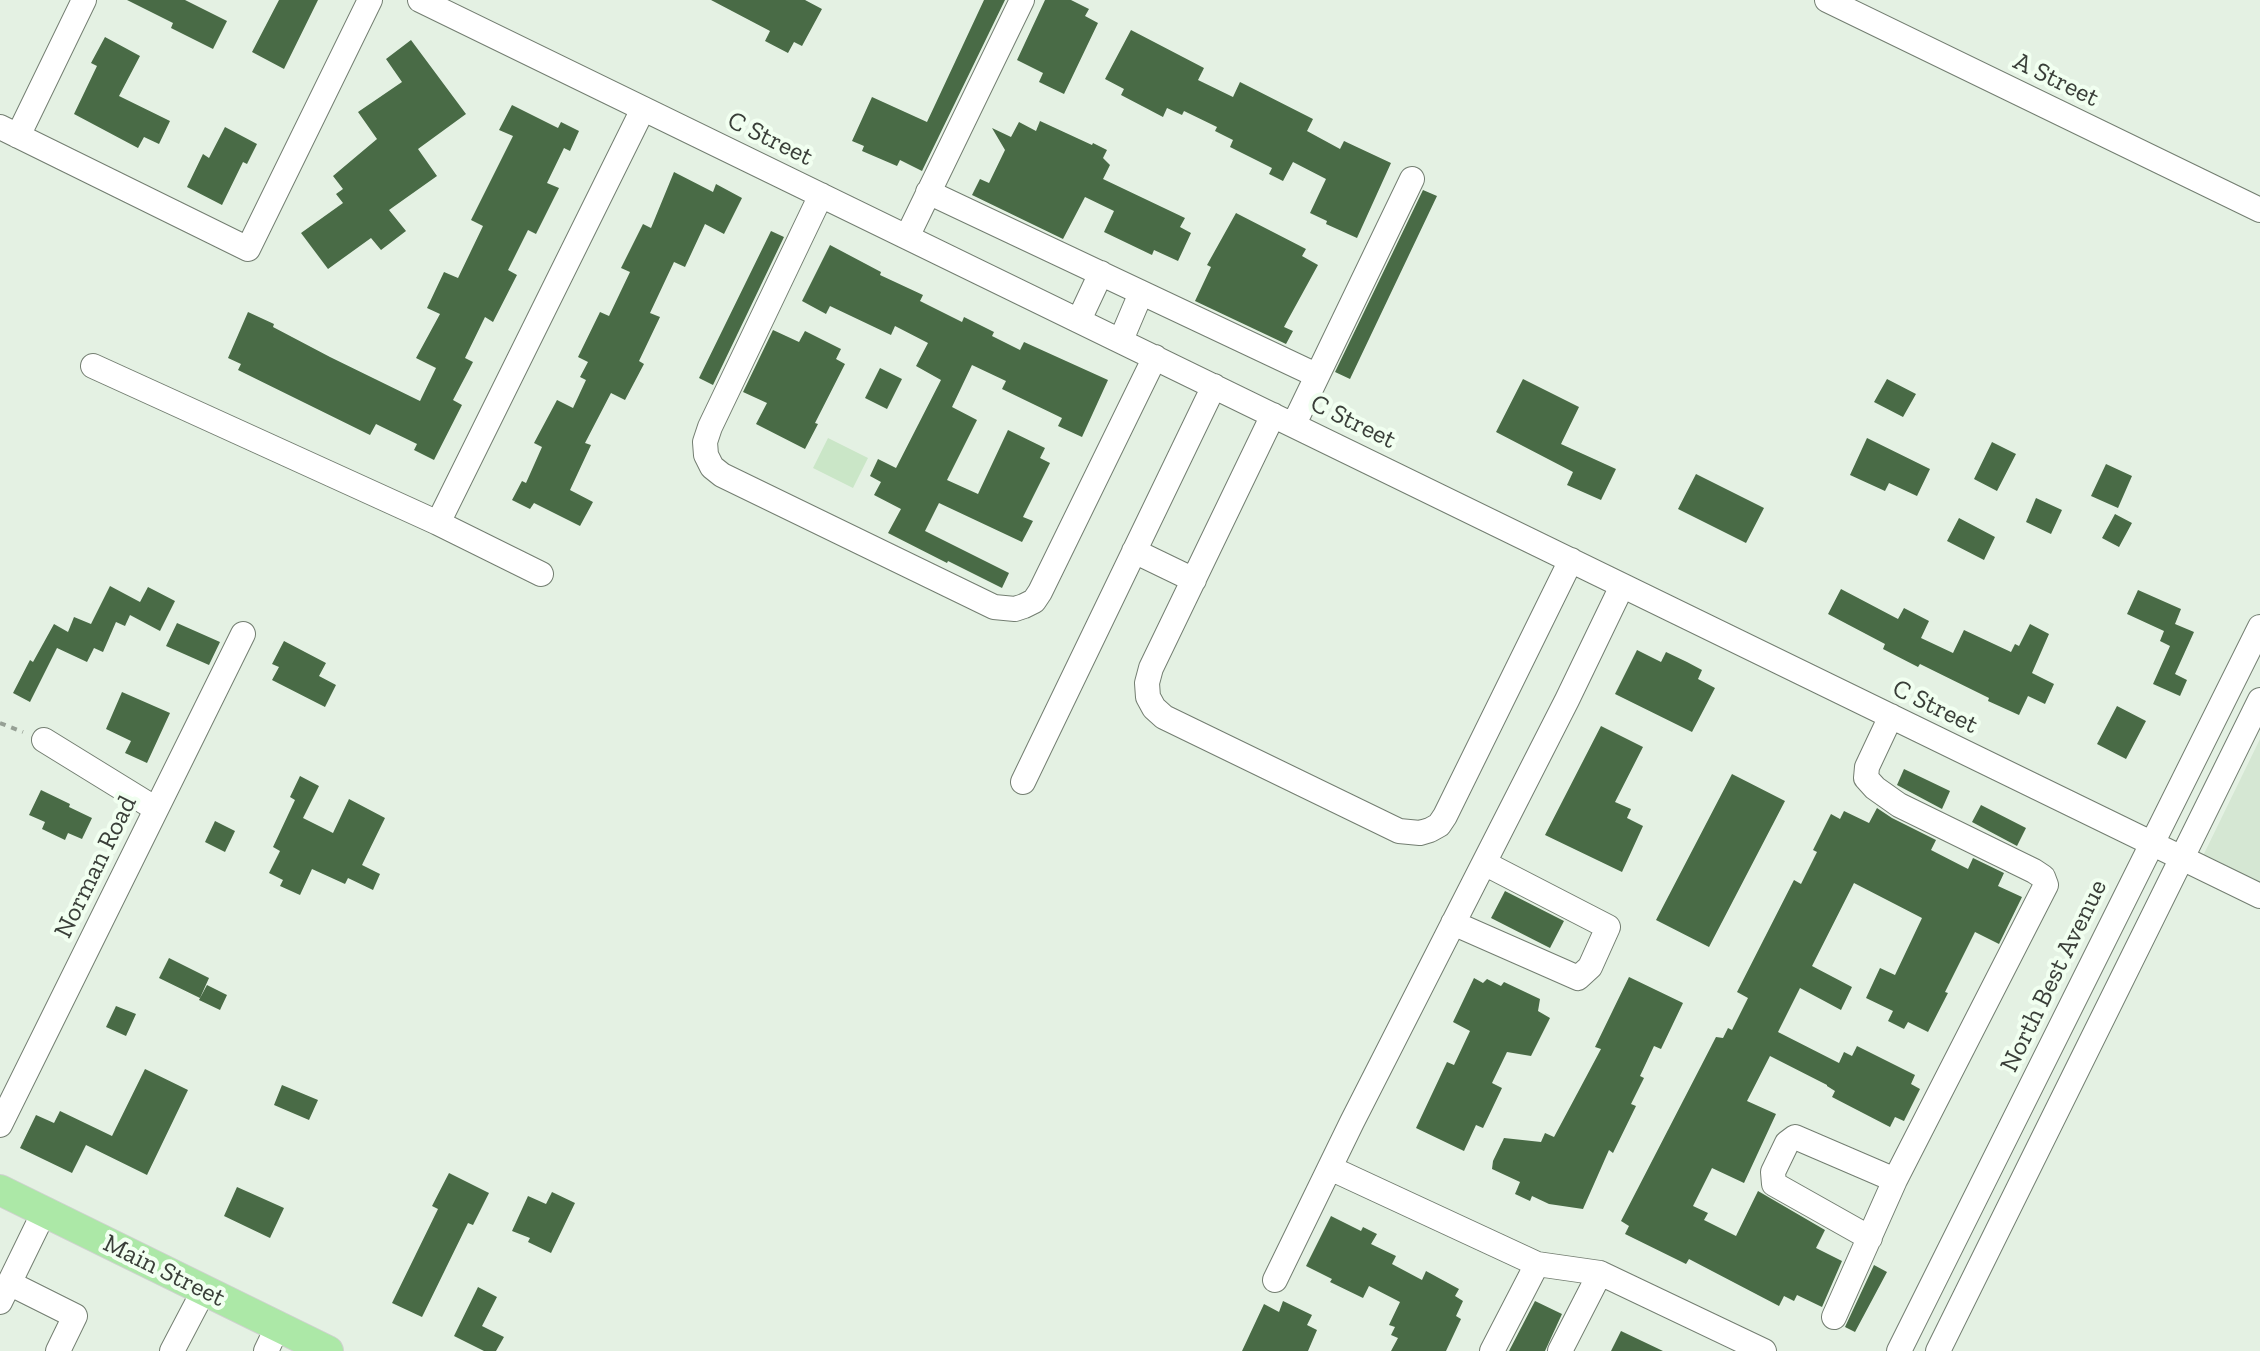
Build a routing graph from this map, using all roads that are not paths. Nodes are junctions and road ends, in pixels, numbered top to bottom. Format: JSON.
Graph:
{"nodes":[{"id":1,"x":84,"y":0,"type":"edge"},
{"id":2,"x":370,"y":0,"type":"edge"},
{"id":3,"x":420,"y":0,"type":"edge"},
{"id":4,"x":1022,"y":0,"type":"edge"},
{"id":5,"x":1827,"y":0,"type":"edge"},
{"id":6,"x":643,"y":109,"type":"junction"},
{"id":7,"x":9,"y":132,"type":"edge"},
{"id":8,"x":1412,"y":179,"type":"dead end"},
{"id":9,"x":928,"y":192,"type":"junction"},
{"id":10,"x":821,"y":195,"type":"junction"},
{"id":11,"x":2260,"y":210,"type":"edge"},
{"id":12,"x":907,"y":237,"type":"junction"},
{"id":13,"x":1101,"y":273,"type":"junction"},
{"id":14,"x":1141,"y":293,"type":"junction"},
{"id":15,"x":1079,"y":320,"type":"junction"},
{"id":16,"x":1121,"y":340,"type":"junction"},
{"id":17,"x":1155,"y":357,"type":"junction"},
{"id":18,"x":93,"y":366,"type":"dead end"},
{"id":19,"x":1316,"y":375,"type":"junction"},
{"id":20,"x":1214,"y":386,"type":"junction"},
{"id":21,"x":1283,"y":419,"type":"junction"},
{"id":22,"x":438,"y":523,"type":"junction"},
{"id":23,"x":1134,"y":551,"type":"junction"},
{"id":24,"x":1571,"y":560,"type":"junction"},
{"id":25,"x":541,"y":574,"type":"dead end"},
{"id":26,"x":1194,"y":580,"type":"junction"},
{"id":27,"x":1622,"y":586,"type":"junction"},
{"id":28,"x":2260,"y":627,"type":"edge"},
{"id":29,"x":243,"y":634,"type":"dead end"},
{"id":30,"x":2260,"y":700,"type":"edge"},
{"id":31,"x":1891,"y":716,"type":"junction"},
{"id":32,"x":44,"y":740,"type":"dead end"},
{"id":33,"x":1023,"y":782,"type":"dead end"},
{"id":34,"x":156,"y":809,"type":"junction"},
{"id":35,"x":2151,"y":843,"type":"junction"},
{"id":36,"x":2183,"y":859,"type":"junction"},
{"id":37,"x":1484,"y":863,"type":"junction"},
{"id":38,"x":2260,"y":896,"type":"edge"},
{"id":39,"x":1453,"y":923,"type":"junction"},
{"id":40,"x":0,"y":1125,"type":"edge"},
{"id":41,"x":1330,"y":1168,"type":"junction"},
{"id":42,"x":1895,"y":1180,"type":"junction"},
{"id":43,"x":0,"y":1190,"type":"edge"},
{"id":44,"x":44,"y":1212,"type":"junction"},
{"id":45,"x":1870,"y":1238,"type":"junction"},
{"id":46,"x":1537,"y":1264,"type":"junction"},
{"id":47,"x":1600,"y":1273,"type":"junction"},
{"id":48,"x":1275,"y":1280,"type":"dead end"},
{"id":49,"x":204,"y":1290,"type":"junction"},
{"id":50,"x":5,"y":1292,"type":"edge"},
{"id":51,"x":1834,"y":1317,"type":"dead end"},
{"id":52,"x":272,"y":1338,"type":"edge"},
{"id":53,"x":58,"y":1351,"type":"edge"},
{"id":54,"x":172,"y":1351,"type":"edge"},
{"id":55,"x":328,"y":1351,"type":"edge"},
{"id":56,"x":1492,"y":1351,"type":"edge"},
{"id":57,"x":1560,"y":1351,"type":"edge"},
{"id":58,"x":1764,"y":1351,"type":"edge"},
{"id":59,"x":1899,"y":1351,"type":"edge"},
{"id":60,"x":1938,"y":1351,"type":"edge"}],
"edges":[{"from":1,"to":7,"type":"street"},
{"from":2,"to":7,"type":"street"},
{"from":3,"to":6,"type":"street","name":"C Street"},
{"from":4,"to":9,"type":"street"},
{"from":5,"to":11,"type":"street","name":"A Street"},
{"from":6,"to":10,"type":"street","name":"C Street"},
{"from":6,"to":22,"type":"street"},
{"from":8,"to":19,"type":"street"},
{"from":9,"to":12,"type":"street"},
{"from":9,"to":13,"type":"street"},
{"from":10,"to":12,"type":"street","name":"C Street"},
{"from":10,"to":17,"type":"street"},
{"from":12,"to":15,"type":"street","name":"C Street"},
{"from":13,"to":14,"type":"street"},
{"from":13,"to":15,"type":"street"},
{"from":14,"to":16,"type":"street"},
{"from":14,"to":19,"type":"street"},
{"from":15,"to":16,"type":"street","name":"C Street"},
{"from":16,"to":17,"type":"street","name":"C Street"},
{"from":17,"to":20,"type":"street","name":"C Street"},
{"from":18,"to":22,"type":"street"},
{"from":19,"to":21,"type":"street"},
{"from":20,"to":21,"type":"street","name":"C Street"},
{"from":20,"to":23,"type":"street"},
{"from":21,"to":24,"type":"street","name":"C Street"},
{"from":21,"to":26,"type":"street"},
{"from":22,"to":25,"type":"street"},
{"from":23,"to":26,"type":"street"},
{"from":23,"to":33,"type":"street"},
{"from":24,"to":26,"type":"street"},
{"from":24,"to":27,"type":"street","name":"C Street"},
{"from":27,"to":31,"type":"street","name":"C Street"},
{"from":27,"to":37,"type":"street"},
{"from":28,"to":35,"type":"street","name":"North Best Avenue"},
{"from":29,"to":34,"type":"street","name":"Norman Road"},
{"from":30,"to":36,"type":"street"},
{"from":31,"to":35,"type":"street","name":"C Street"},
{"from":31,"to":42,"type":"street"},
{"from":32,"to":34,"type":"street"},
{"from":34,"to":40,"type":"street","name":"Norman Road"},
{"from":35,"to":36,"type":"street","name":"C Street"},
{"from":35,"to":59,"type":"street","name":"North Best Avenue"},
{"from":36,"to":38,"type":"street","name":"C Street"},
{"from":36,"to":60,"type":"street"},
{"from":37,"to":39,"type":"street"},
{"from":37,"to":39,"type":"street"},
{"from":39,"to":41,"type":"street"},
{"from":41,"to":46,"type":"street"},
{"from":41,"to":48,"type":"street"},
{"from":42,"to":45,"type":"street"},
{"from":42,"to":45,"type":"street"},
{"from":43,"to":44,"type":"main road","name":"Main Street"},
{"from":44,"to":49,"type":"main road","name":"Main Street"},
{"from":44,"to":50,"type":"street"},
{"from":45,"to":51,"type":"street"},
{"from":46,"to":47,"type":"street"},
{"from":46,"to":56,"type":"street"},
{"from":47,"to":57,"type":"street"},
{"from":47,"to":58,"type":"street"},
{"from":49,"to":52,"type":"main road","name":"Main Street"},
{"from":49,"to":54,"type":"street"},
{"from":50,"to":53,"type":"street"},
{"from":52,"to":55,"type":"main road","name":"Main Street"}]}
